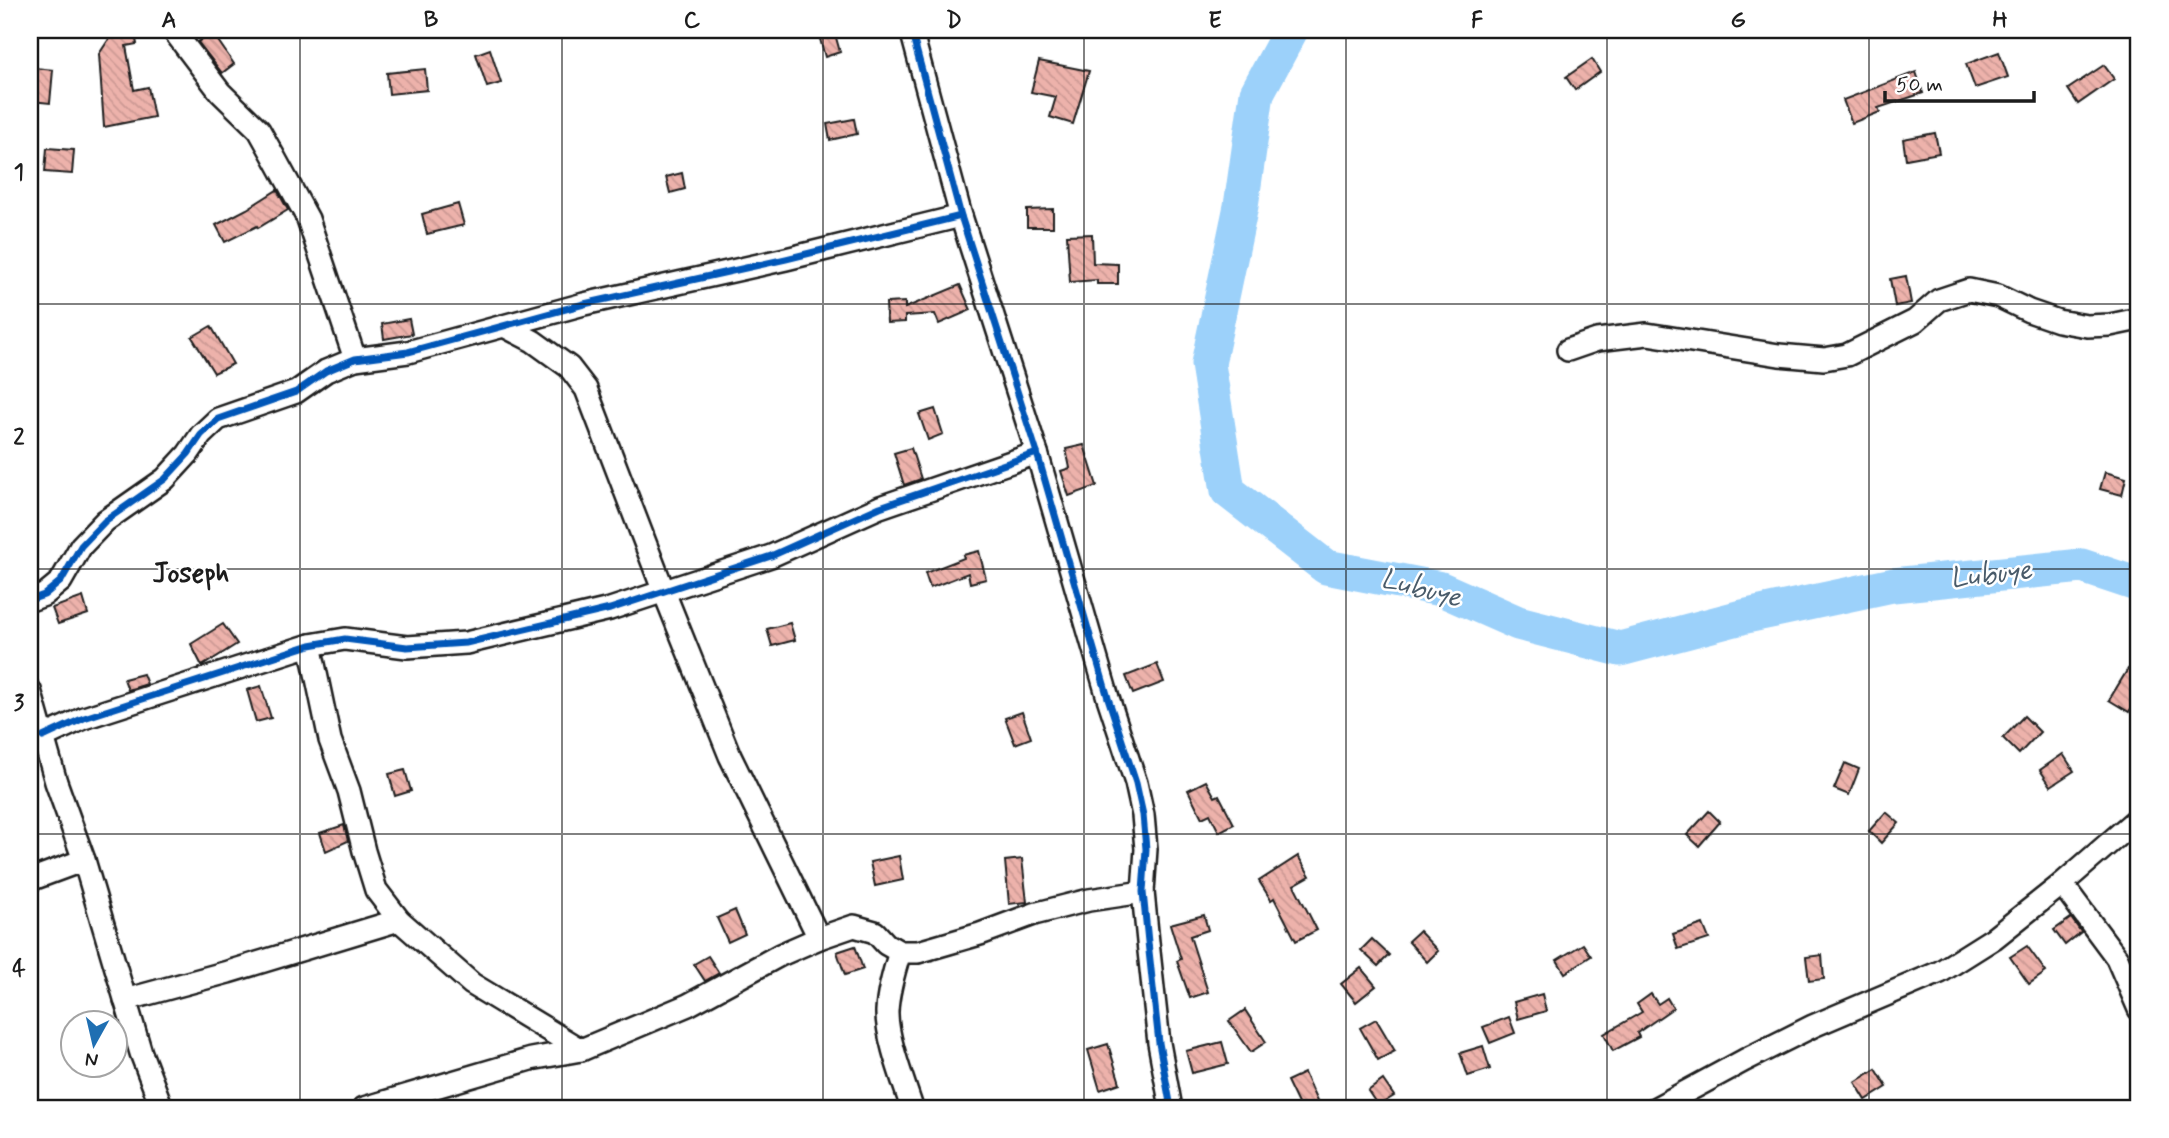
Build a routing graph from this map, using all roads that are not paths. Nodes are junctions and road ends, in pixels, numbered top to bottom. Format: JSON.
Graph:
{"nodes":[{"id":1,"x":173,"y":30,"type":"edge"},
{"id":2,"x":911,"y":30,"type":"edge"},
{"id":3,"x":961,"y":216,"type":"junction"},
{"id":4,"x":2139,"y":319,"type":"edge"},
{"id":5,"x":504,"y":326,"type":"junction"},
{"id":6,"x":1568,"y":350,"type":"dead end"},
{"id":7,"x":355,"y":359,"type":"junction"},
{"id":8,"x":1037,"y":453,"type":"junction"},
{"id":9,"x":664,"y":592,"type":"junction"},
{"id":10,"x":30,"y":600,"type":"edge"},
{"id":11,"x":310,"y":645,"type":"junction"},
{"id":12,"x":31,"y":698,"type":"edge"},
{"id":13,"x":43,"y":737,"type":"junction"},
{"id":14,"x":2139,"y":817,"type":"edge"},
{"id":15,"x":84,"y":860,"type":"junction"},
{"id":16,"x":30,"y":880,"type":"edge"},
{"id":17,"x":2062,"y":884,"type":"junction"},
{"id":18,"x":1143,"y":892,"type":"junction"},
{"id":19,"x":398,"y":920,"type":"junction"},
{"id":20,"x":819,"y":938,"type":"junction"},
{"id":21,"x":900,"y":952,"type":"junction"},
{"id":22,"x":125,"y":1000,"type":"junction"},
{"id":23,"x":2139,"y":1009,"type":"edge"},
{"id":24,"x":581,"y":1050,"type":"junction"},
{"id":25,"x":162,"y":1108,"type":"edge"},
{"id":26,"x":364,"y":1108,"type":"edge"},
{"id":27,"x":912,"y":1108,"type":"edge"},
{"id":28,"x":1171,"y":1108,"type":"edge"},
{"id":29,"x":1656,"y":1108,"type":"edge"}],
"edges":[{"from":1,"to":7,"type":"street"},
{"from":2,"to":3,"type":"street"},
{"from":3,"to":5,"type":"street"},
{"from":3,"to":8,"type":"street"},
{"from":4,"to":6,"type":"street"},
{"from":5,"to":7,"type":"street"},
{"from":5,"to":9,"type":"street"},
{"from":7,"to":10,"type":"street"},
{"from":8,"to":9,"type":"street"},
{"from":8,"to":18,"type":"street"},
{"from":9,"to":11,"type":"street"},
{"from":9,"to":20,"type":"street"},
{"from":11,"to":13,"type":"street"},
{"from":11,"to":19,"type":"street"},
{"from":12,"to":13,"type":"street"},
{"from":13,"to":15,"type":"street"},
{"from":14,"to":17,"type":"street"},
{"from":15,"to":16,"type":"street"},
{"from":15,"to":22,"type":"street"},
{"from":17,"to":23,"type":"street"},
{"from":17,"to":29,"type":"street"},
{"from":18,"to":21,"type":"street"},
{"from":18,"to":28,"type":"street"},
{"from":19,"to":22,"type":"street"},
{"from":19,"to":24,"type":"street"},
{"from":20,"to":21,"type":"street"},
{"from":20,"to":24,"type":"street"},
{"from":21,"to":27,"type":"street"},
{"from":22,"to":25,"type":"street"},
{"from":24,"to":26,"type":"street"}]}
